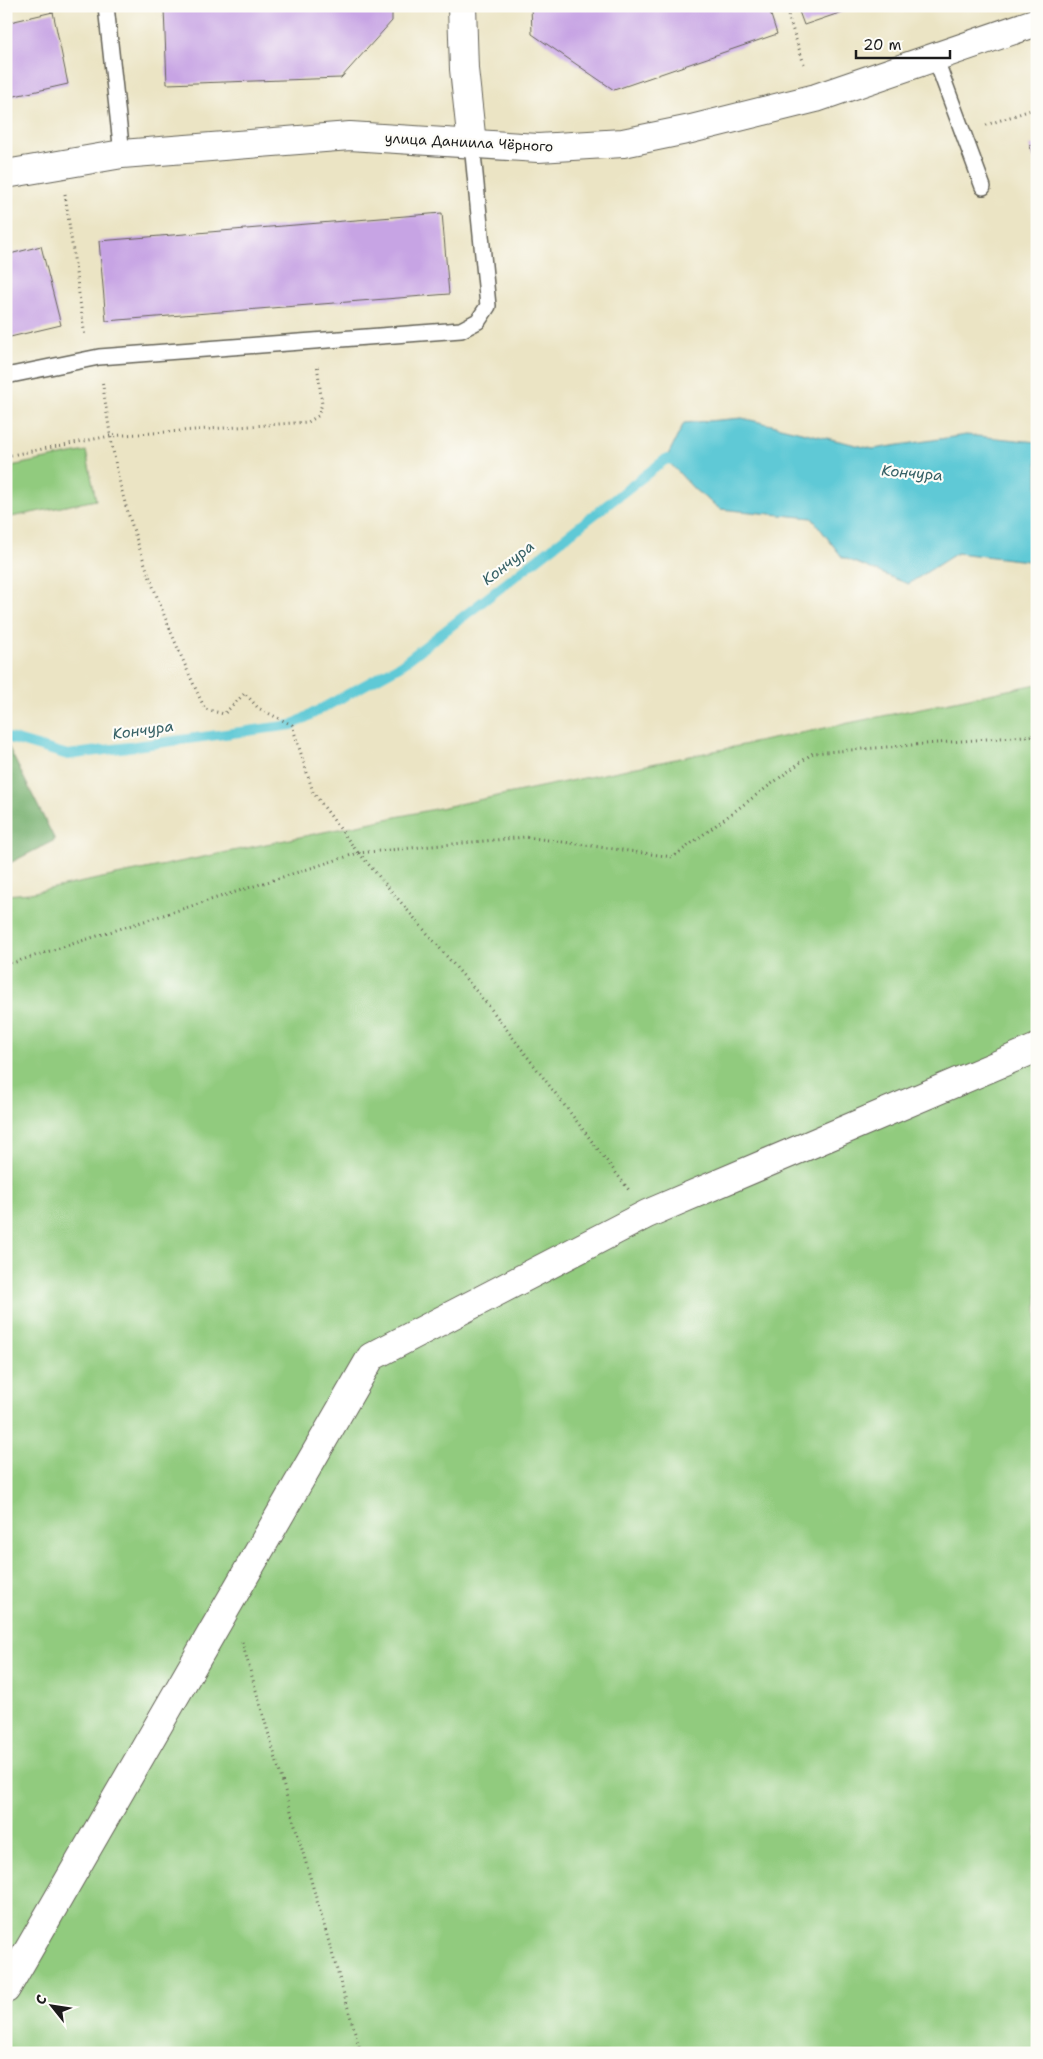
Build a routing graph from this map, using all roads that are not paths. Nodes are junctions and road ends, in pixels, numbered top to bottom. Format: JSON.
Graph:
{"nodes":[{"id":1,"x":106,"y":6,"type":"edge"},
{"id":2,"x":462,"y":6,"type":"edge"},
{"id":3,"x":1037,"y":22,"type":"edge"},
{"id":4,"x":935,"y":57,"type":"junction"},
{"id":5,"x":472,"y":144,"type":"junction"},
{"id":6,"x":122,"y":154,"type":"junction"},
{"id":7,"x":6,"y":174,"type":"edge"},
{"id":8,"x":984,"y":187,"type":"dead end"},
{"id":9,"x":6,"y":376,"type":"edge"},
{"id":10,"x":1037,"y":1048,"type":"edge"},
{"id":11,"x":6,"y":1989,"type":"edge"}],
"edges":[{"from":1,"to":6,"type":"lane"},
{"from":2,"to":5,"type":"street"},
{"from":3,"to":4,"type":"street","name":"улица Даниила Чёрного"},
{"from":4,"to":5,"type":"street","name":"улица Даниила Чёрного"},
{"from":4,"to":8,"type":"lane"},
{"from":5,"to":6,"type":"street","name":"улица Даниила Чёрного"},
{"from":5,"to":9,"type":"lane"},
{"from":6,"to":7,"type":"street","name":"улица Даниила Чёрного"},
{"from":10,"to":11,"type":"street"}]}
